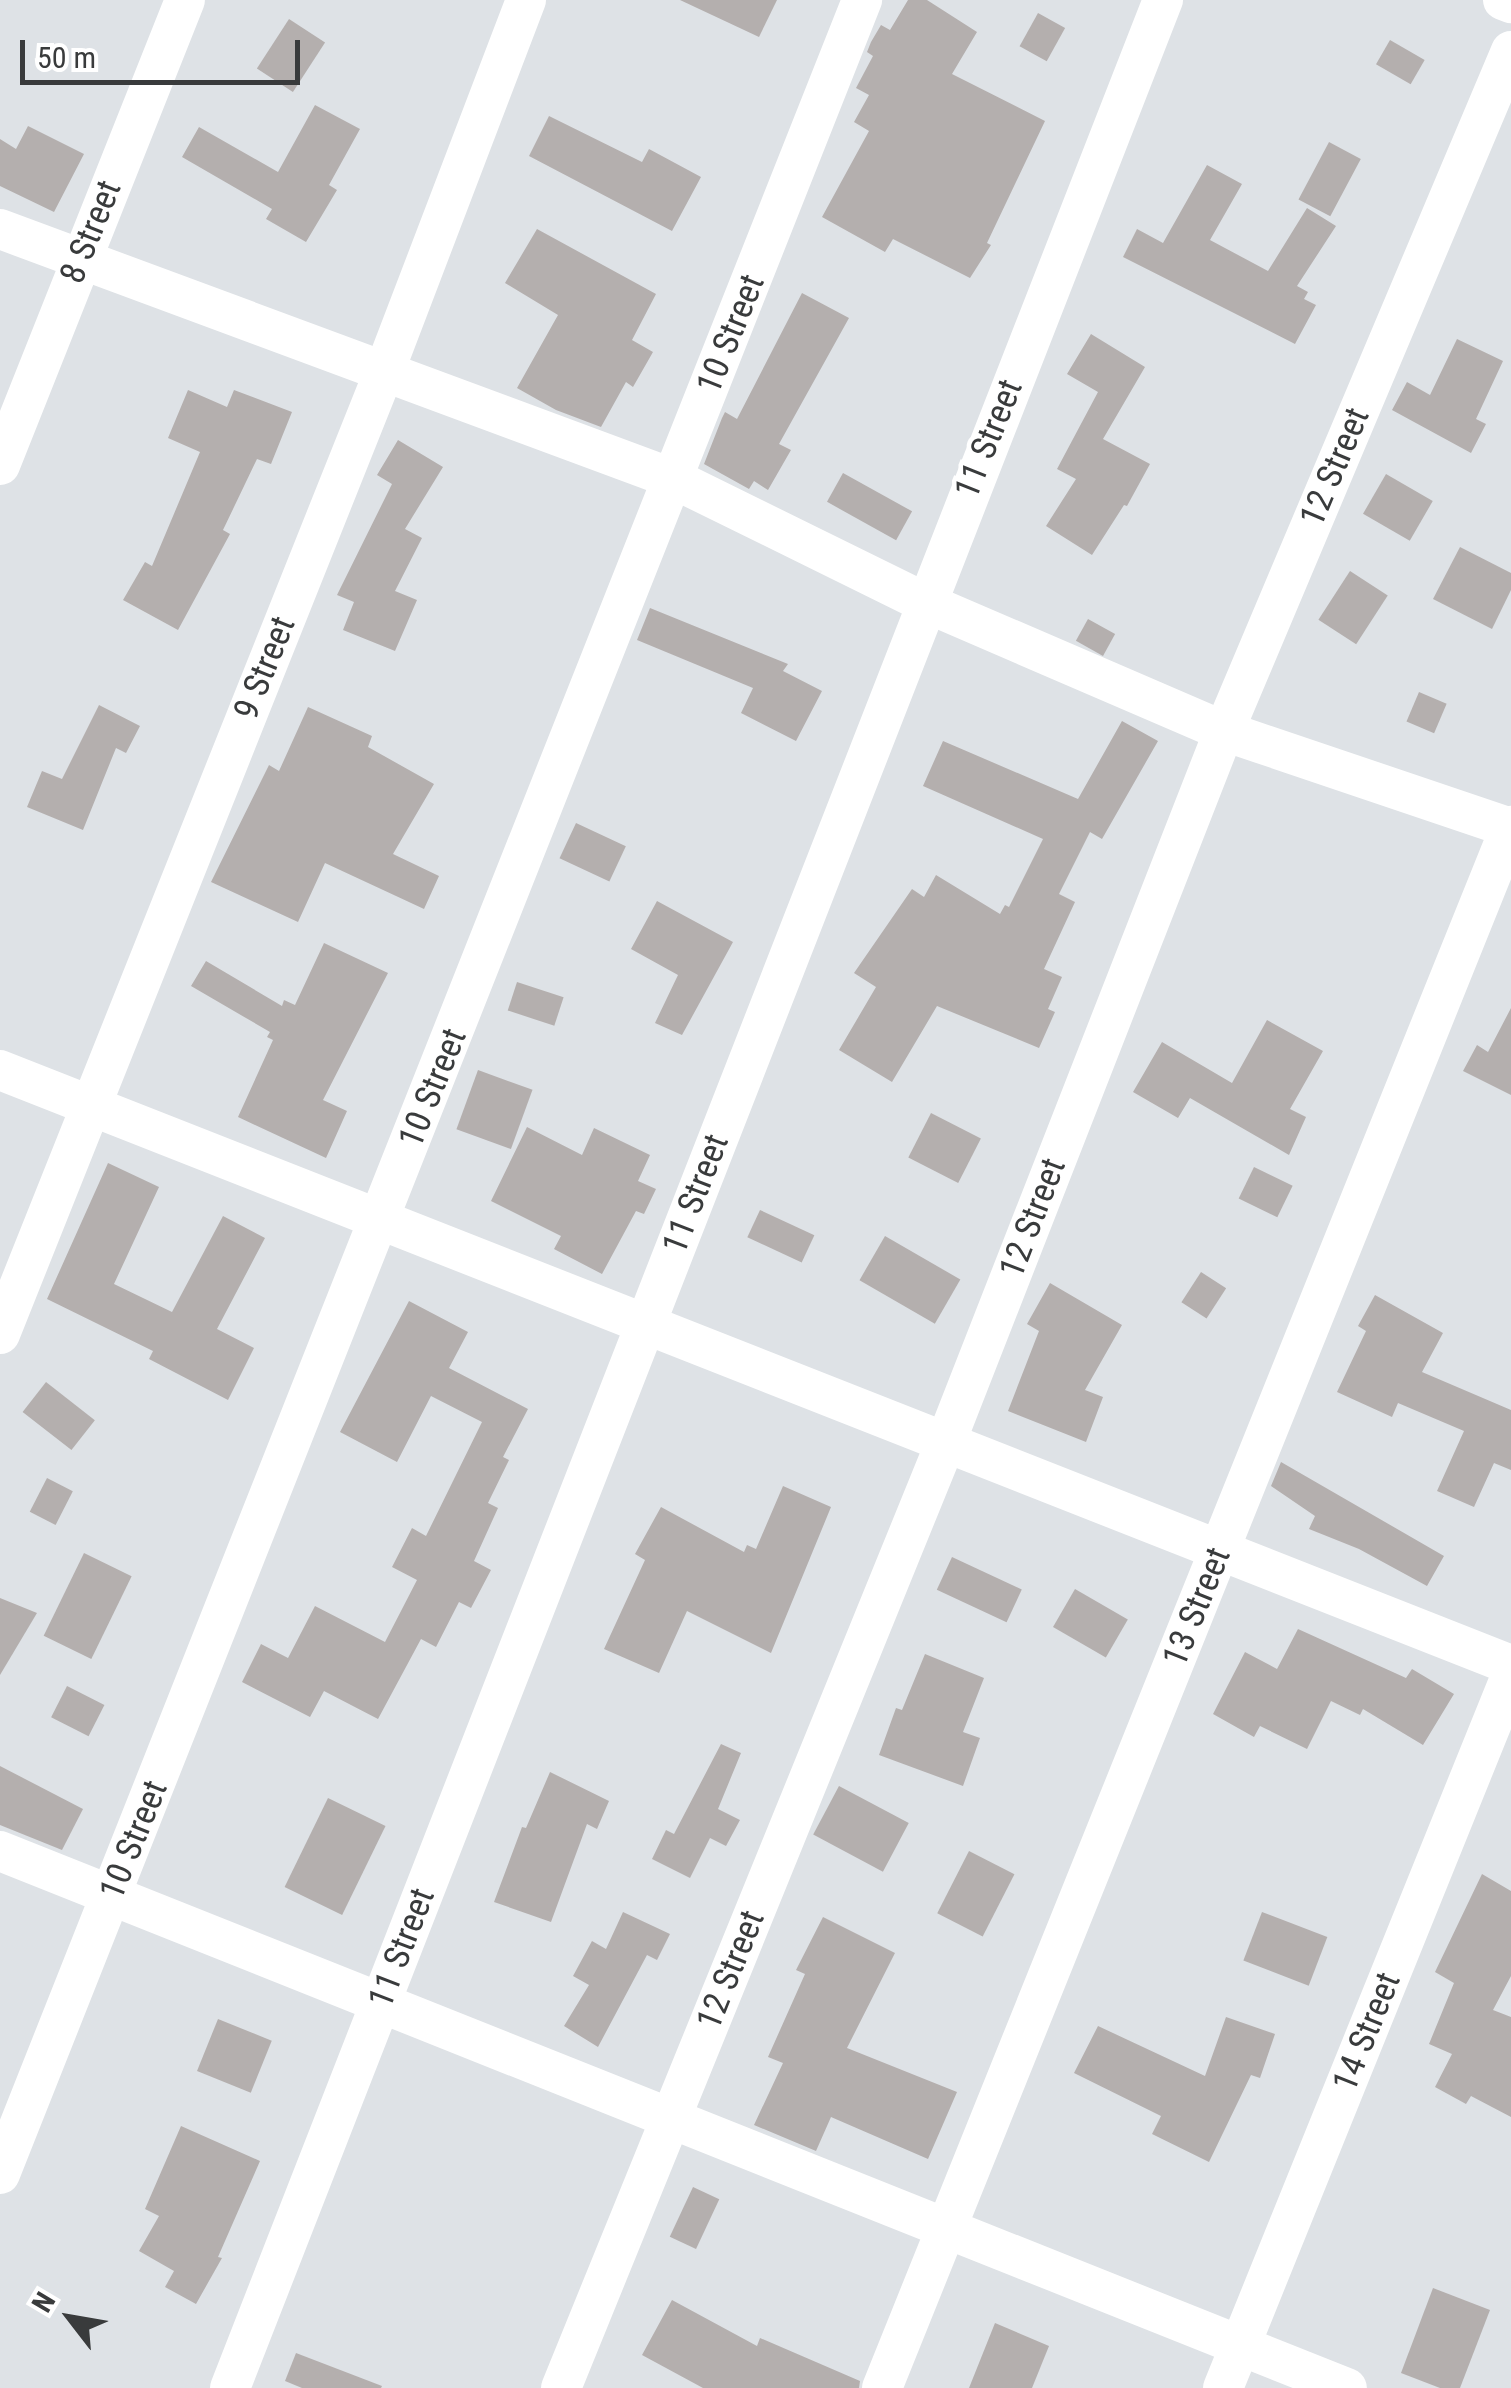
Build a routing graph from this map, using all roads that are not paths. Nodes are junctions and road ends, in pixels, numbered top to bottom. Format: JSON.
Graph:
{"nodes":[{"id":1,"x":185,"y":0,"type":"edge"},
{"id":2,"x":526,"y":0,"type":"edge"},
{"id":3,"x":862,"y":0,"type":"edge"},
{"id":4,"x":1163,"y":0,"type":"edge"},
{"id":5,"x":1502,"y":0,"type":"edge"},
{"id":6,"x":1511,"y":3,"type":"edge"},
{"id":7,"x":1511,"y":51,"type":"edge"},
{"id":8,"x":0,"y":229,"type":"edge"},
{"id":9,"x":80,"y":258,"type":"junction"},
{"id":10,"x":384,"y":372,"type":"junction"},
{"id":11,"x":0,"y":465,"type":"edge"},
{"id":12,"x":674,"y":479,"type":"junction"},
{"id":13,"x":924,"y":602,"type":"junction"},
{"id":14,"x":1224,"y":730,"type":"junction"},
{"id":15,"x":1511,"y":827,"type":"edge"},
{"id":16,"x":0,"y":1070,"type":"edge"},
{"id":17,"x":88,"y":1107,"type":"junction"},
{"id":18,"x":380,"y":1222,"type":"junction"},
{"id":19,"x":645,"y":1326,"type":"junction"},
{"id":20,"x":0,"y":1334,"type":"edge"},
{"id":21,"x":946,"y":1444,"type":"junction"},
{"id":22,"x":1220,"y":1551,"type":"junction"},
{"id":23,"x":1511,"y":1665,"type":"edge"},
{"id":24,"x":1511,"y":1676,"type":"edge"},
{"id":25,"x":0,"y":1851,"type":"edge"},
{"id":26,"x":112,"y":1895,"type":"junction"},
{"id":27,"x":381,"y":2002,"type":"junction"},
{"id":28,"x":671,"y":2118,"type":"junction"},
{"id":29,"x":0,"y":2174,"type":"edge"},
{"id":30,"x":946,"y":2228,"type":"junction"},
{"id":31,"x":1240,"y":2345,"type":"junction"},
{"id":32,"x":230,"y":2388,"type":"edge"},
{"id":33,"x":562,"y":2388,"type":"edge"},
{"id":34,"x":882,"y":2388,"type":"edge"},
{"id":35,"x":1222,"y":2388,"type":"edge"},
{"id":36,"x":1347,"y":2388,"type":"edge"}],
"edges":[{"from":1,"to":9,"type":"street","name":"8 Street"},
{"from":2,"to":10,"type":"street","name":"9 Street"},
{"from":3,"to":12,"type":"street","name":"10 Street"},
{"from":4,"to":13,"type":"street","name":"11 Street"},
{"from":5,"to":6,"type":"street"},
{"from":7,"to":14,"type":"street","name":"12 Street"},
{"from":8,"to":9,"type":"street"},
{"from":9,"to":10,"type":"street"},
{"from":9,"to":11,"type":"street","name":"8 Street"},
{"from":10,"to":12,"type":"street"},
{"from":10,"to":17,"type":"street","name":"9 Street"},
{"from":12,"to":13,"type":"street"},
{"from":12,"to":18,"type":"street","name":"10 Street"},
{"from":13,"to":14,"type":"street"},
{"from":13,"to":19,"type":"street","name":"11 Street"},
{"from":14,"to":15,"type":"street"},
{"from":14,"to":21,"type":"street","name":"12 Street"},
{"from":15,"to":22,"type":"street","name":"13 Street"},
{"from":16,"to":17,"type":"street"},
{"from":17,"to":18,"type":"street"},
{"from":17,"to":20,"type":"street","name":"9 Street"},
{"from":18,"to":19,"type":"street"},
{"from":18,"to":26,"type":"street","name":"10 Street"},
{"from":19,"to":21,"type":"street"},
{"from":19,"to":27,"type":"street","name":"11 Street"},
{"from":21,"to":22,"type":"street"},
{"from":21,"to":28,"type":"street","name":"12 Street"},
{"from":22,"to":23,"type":"street"},
{"from":22,"to":30,"type":"street","name":"13 Street"},
{"from":24,"to":31,"type":"street","name":"14 Street"},
{"from":25,"to":26,"type":"street"},
{"from":26,"to":27,"type":"street"},
{"from":26,"to":29,"type":"street","name":"10 Street"},
{"from":27,"to":28,"type":"street"},
{"from":27,"to":32,"type":"street","name":"11 Street"},
{"from":28,"to":30,"type":"street"},
{"from":28,"to":33,"type":"street","name":"12 Street"},
{"from":30,"to":31,"type":"street"},
{"from":30,"to":34,"type":"street","name":"13 Street"},
{"from":31,"to":35,"type":"street","name":"14 Street"},
{"from":31,"to":36,"type":"street"}]}
